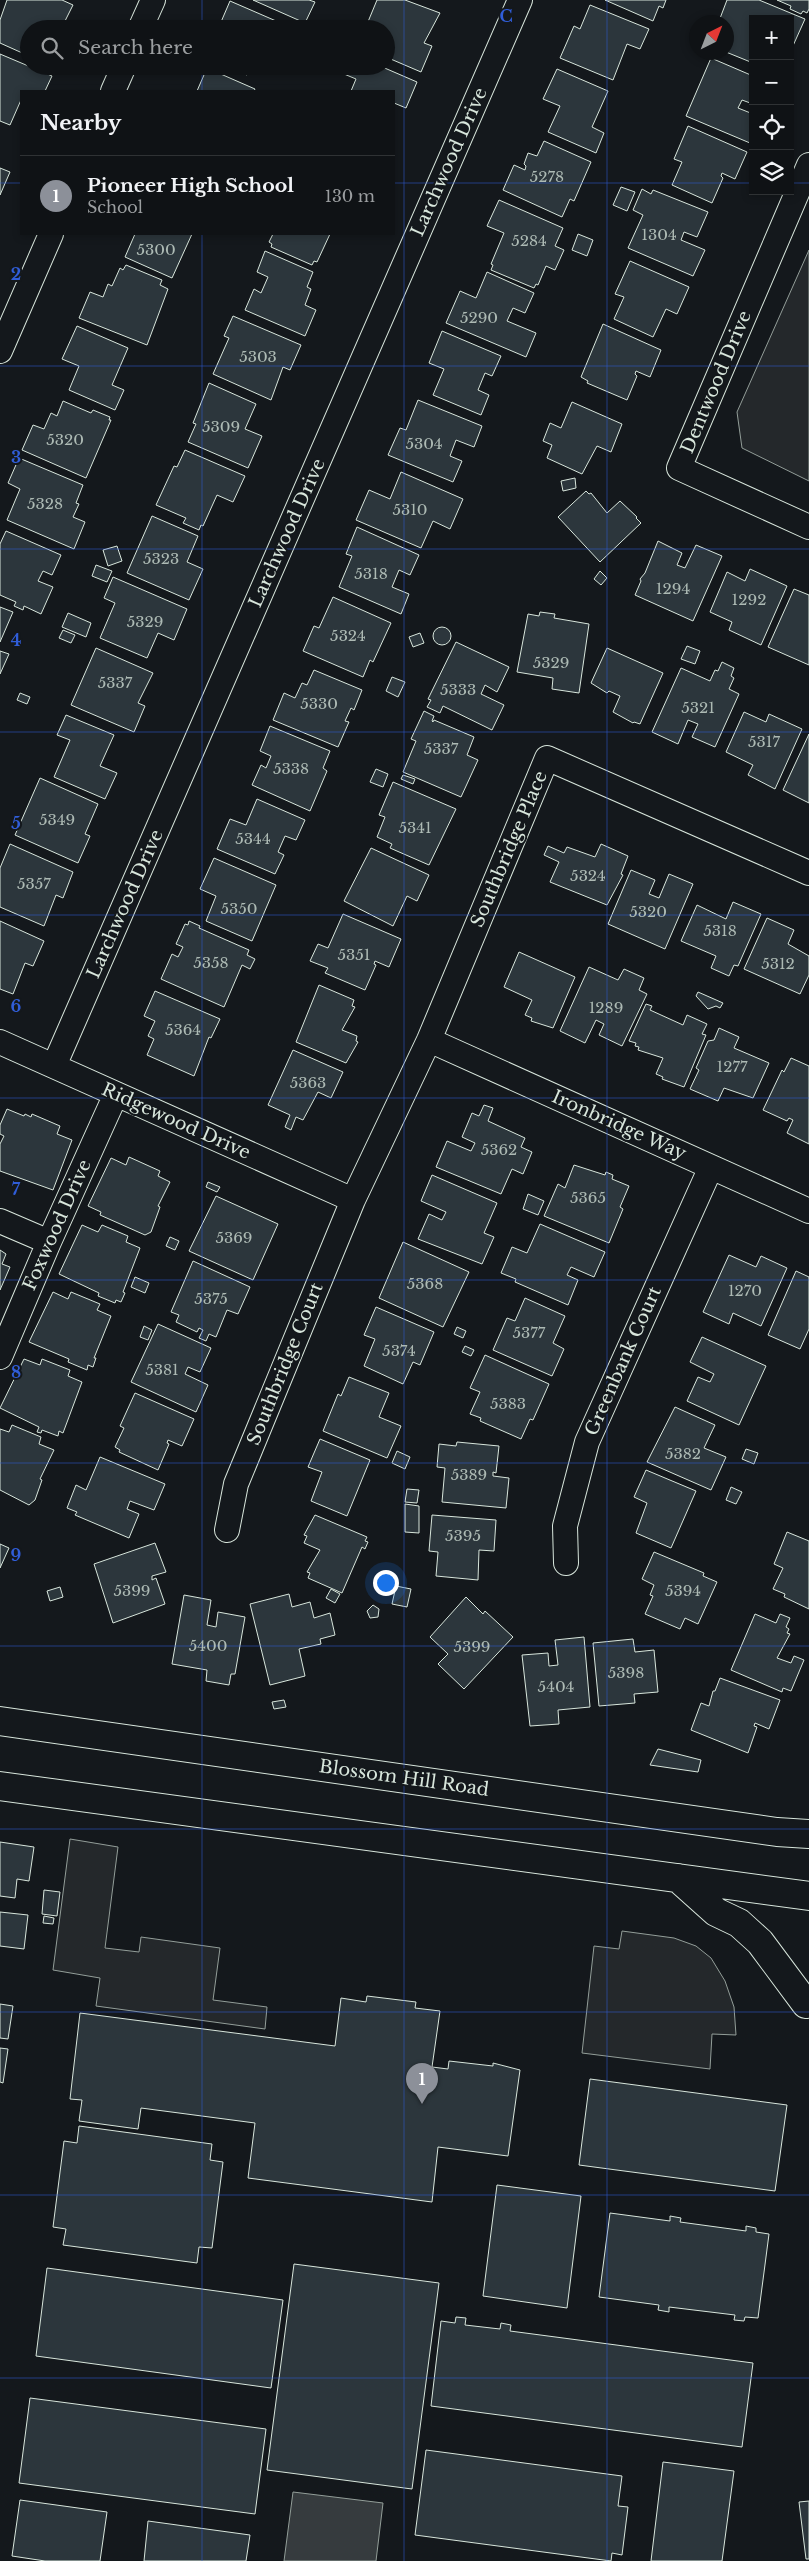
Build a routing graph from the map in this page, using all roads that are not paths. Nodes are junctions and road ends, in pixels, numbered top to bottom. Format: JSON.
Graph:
{"nodes":[{"id":1,"x":153,"y":0,"type":"edge"},
{"id":2,"x":520,"y":0,"type":"edge"},
{"id":3,"x":144,"y":20,"type":"edge"},
{"id":4,"x":120,"y":75,"type":"edge"},
{"id":5,"x":113,"y":90,"type":"edge"},
{"id":6,"x":809,"y":165,"type":"edge"},
{"id":7,"x":51,"y":235,"type":"edge"},
{"id":8,"x":0,"y":351,"type":"edge"},
{"id":9,"x":809,"y":527,"type":"edge"},
{"id":10,"x":809,"y":873,"type":"edge"},
{"id":11,"x":429,"y":1040,"type":"junction"},
{"id":12,"x":0,"y":1042,"type":"edge"},
{"id":13,"x":54,"y":1066,"type":"junction"},
{"id":14,"x":116,"y":1094,"type":"junction"},
{"id":15,"x":711,"y":1167,"type":"junction"},
{"id":16,"x":353,"y":1200,"type":"junction"},
{"id":17,"x":809,"y":1210,"type":"edge"},
{"id":18,"x":0,"y":1221,"type":"edge"},
{"id":19,"x":49,"y":1242,"type":"junction"},
{"id":20,"x":0,"y":1357,"type":"edge"},
{"id":21,"x":227,"y":1530,"type":"dead end"},
{"id":22,"x":566,"y":1563,"type":"dead end"},
{"id":23,"x":0,"y":1721,"type":"edge"},
{"id":24,"x":0,"y":1786,"type":"edge"},
{"id":25,"x":809,"y":1834,"type":"edge"},
{"id":26,"x":678,"y":1878,"type":"junction"},
{"id":27,"x":809,"y":1896,"type":"edge"},
{"id":28,"x":806,"y":2004,"type":"dead end"}],
"edges":[{"from":1,"to":3,"type":"street"},
{"from":2,"to":13,"type":"street","name":"Larchwood Drive"},
{"from":4,"to":5,"type":"street"},
{"from":6,"to":9,"type":"street","name":"Dentwood Drive"},
{"from":7,"to":8,"type":"street"},
{"from":10,"to":11,"type":"street","name":"Southbridge Place"},
{"from":11,"to":15,"type":"street","name":"Ironbridge Way"},
{"from":11,"to":16,"type":"street","name":"Southbridge Place"},
{"from":12,"to":13,"type":"street","name":"Ridgewood Drive"},
{"from":13,"to":14,"type":"street","name":"Ridgewood Drive"},
{"from":14,"to":16,"type":"street","name":"Ridgewood Drive"},
{"from":14,"to":19,"type":"street","name":"Foxwood Drive"},
{"from":15,"to":17,"type":"street","name":"Ironbridge Way"},
{"from":15,"to":22,"type":"street","name":"Greenbank Court"},
{"from":16,"to":21,"type":"street","name":"Southbridge Court"},
{"from":18,"to":19,"type":"street"},
{"from":19,"to":20,"type":"street","name":"Foxwood Drive"},
{"from":23,"to":25,"type":"main road","name":"Blossom Hill Road"},
{"from":24,"to":26,"type":"main road"},
{"from":26,"to":27,"type":"main road"},
{"from":26,"to":28,"type":"main road"}]}
